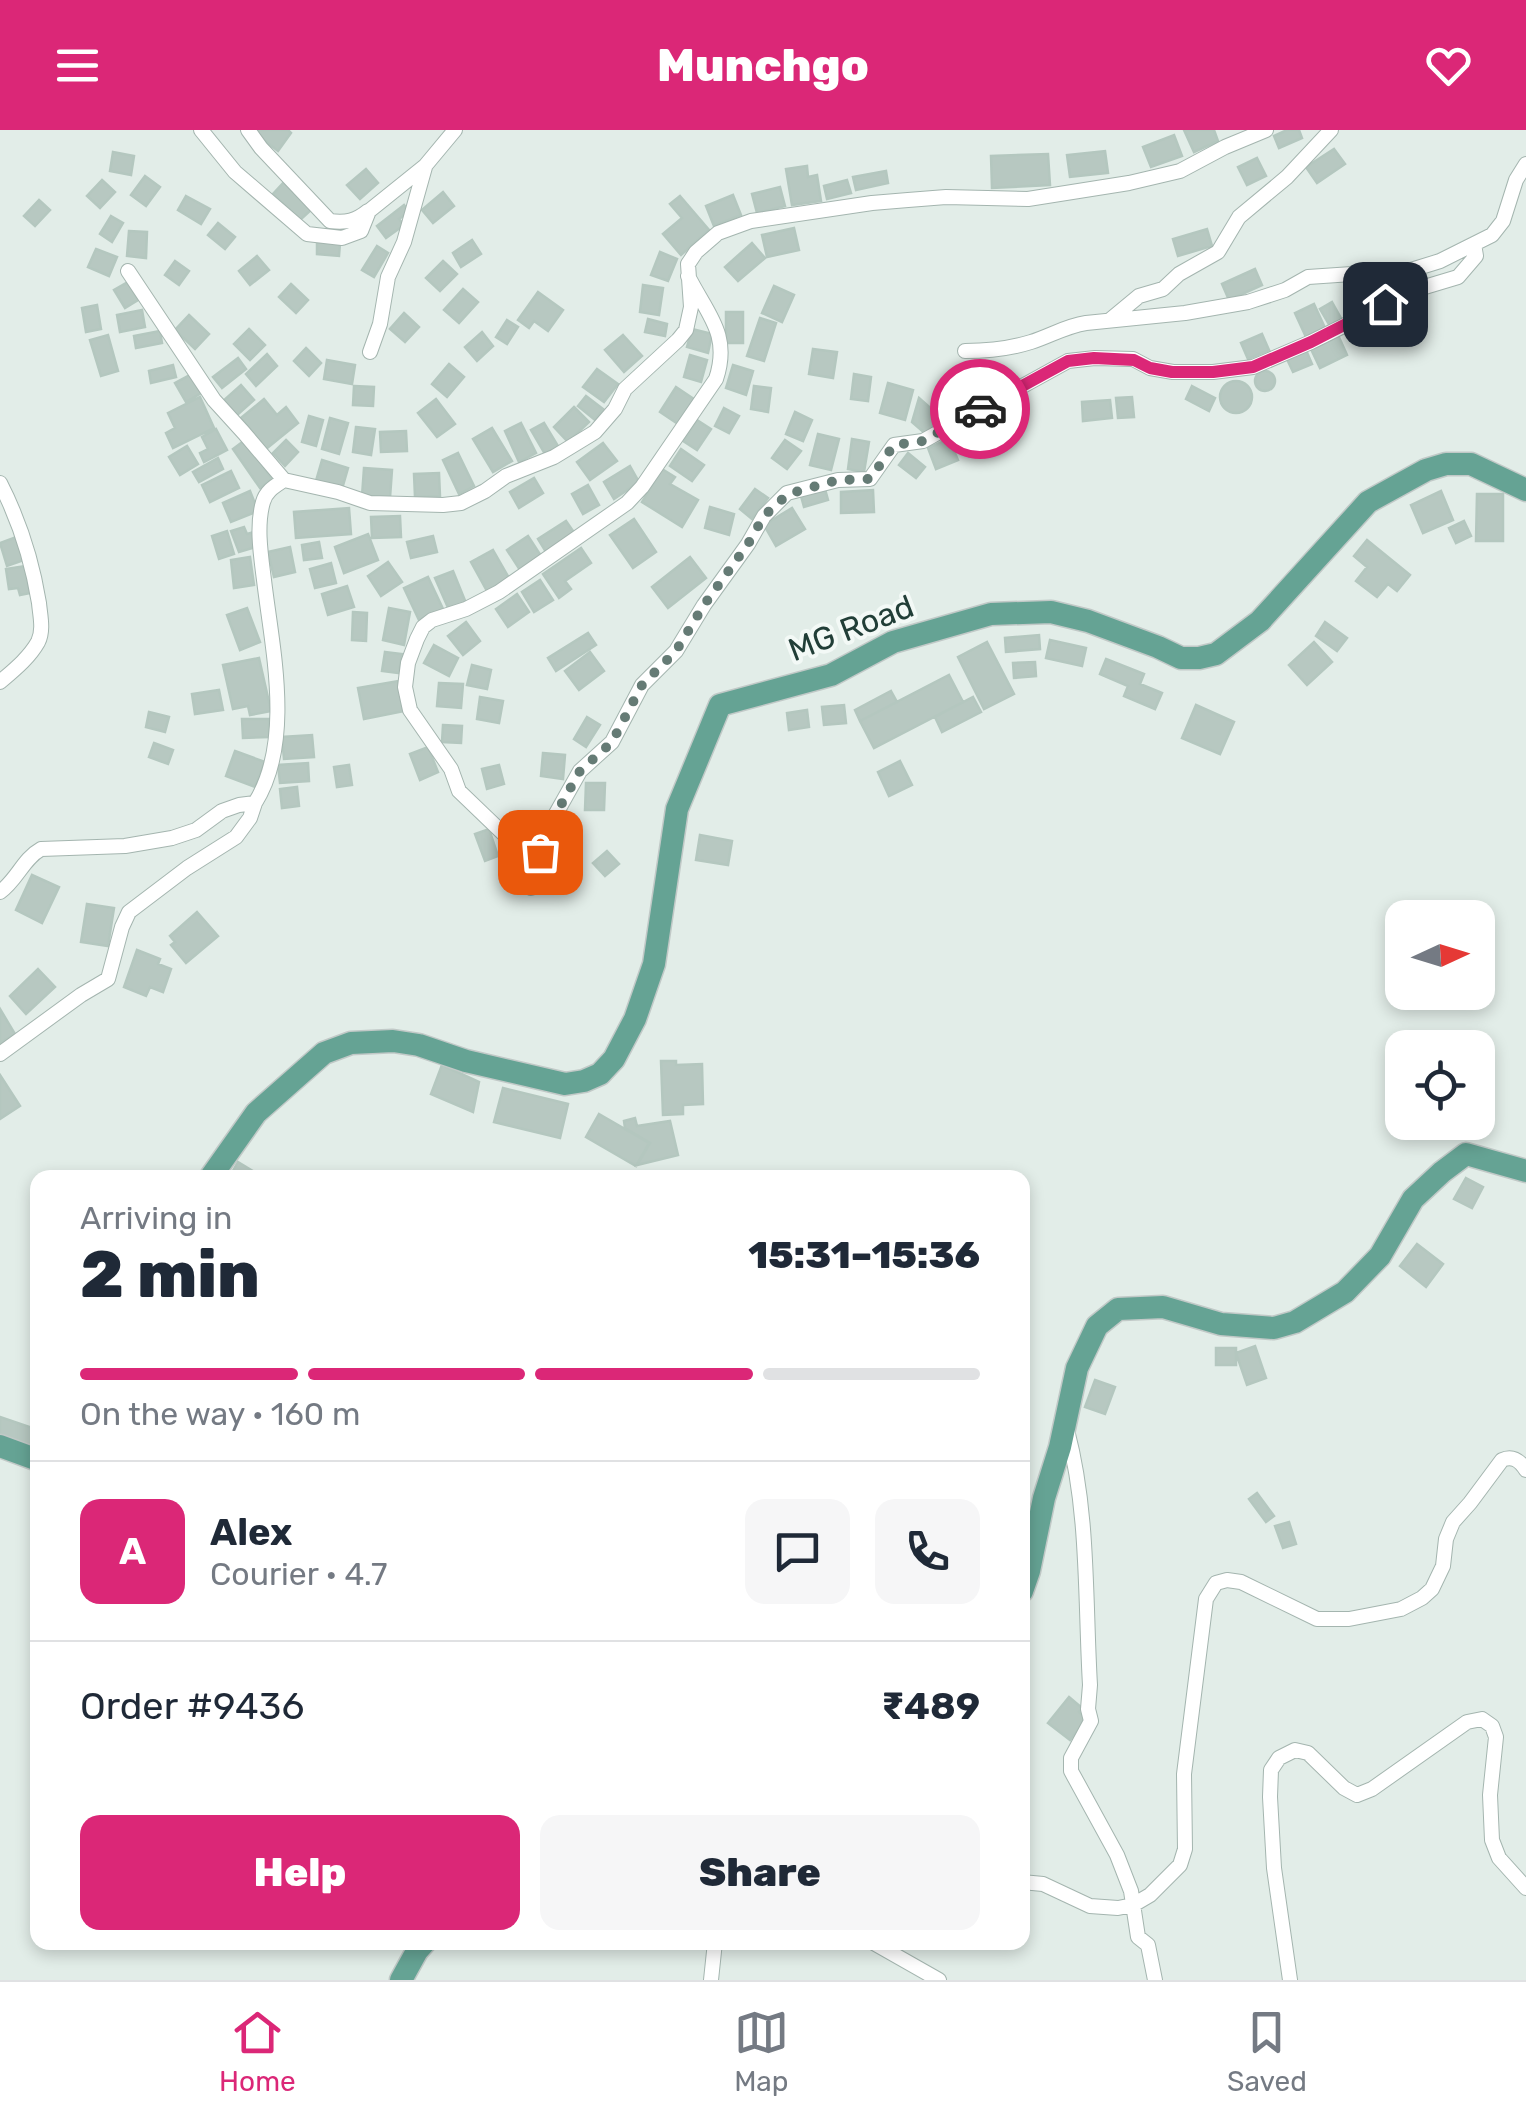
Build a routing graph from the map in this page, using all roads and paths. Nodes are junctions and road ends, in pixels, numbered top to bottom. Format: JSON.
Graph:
{"nodes":[{"id":1,"x":201,"y":130,"type":"edge"},
{"id":2,"x":248,"y":130,"type":"edge"},
{"id":3,"x":454,"y":130,"type":"edge"},
{"id":4,"x":1266,"y":130,"type":"edge"},
{"id":5,"x":1330,"y":130,"type":"edge"},
{"id":6,"x":1526,"y":164,"type":"edge"},
{"id":7,"x":425,"y":166,"type":"junction"},
{"id":8,"x":368,"y":211,"type":"junction"},
{"id":9,"x":1474,"y":244,"type":"junction"},
{"id":10,"x":128,"y":271,"type":"dead end"},
{"id":11,"x":688,"y":276,"type":"junction"},
{"id":12,"x":1110,"y":320,"type":"junction"},
{"id":13,"x":964,"y":351,"type":"dead end"},
{"id":14,"x":370,"y":352,"type":"dead end"},
{"id":15,"x":284,"y":480,"type":"junction"},
{"id":16,"x":0,"y":483,"type":"edge"},
{"id":17,"x":1526,"y":490,"type":"edge"},
{"id":18,"x":0,"y":682,"type":"edge"},
{"id":19,"x":255,"y":803,"type":"junction"},
{"id":20,"x":0,"y":892,"type":"edge"},
{"id":21,"x":0,"y":1054,"type":"edge"},
{"id":22,"x":216,"y":1170,"type":"edge"},
{"id":23,"x":1526,"y":1170,"type":"edge"},
{"id":24,"x":1064,"y":1420,"type":"junction"},
{"id":25,"x":0,"y":1446,"type":"edge"},
{"id":26,"x":30,"y":1457,"type":"edge"},
{"id":27,"x":1526,"y":1470,"type":"edge"},
{"id":28,"x":1030,"y":1562,"type":"edge"},
{"id":29,"x":1030,"y":1883,"type":"edge"},
{"id":30,"x":1526,"y":1888,"type":"edge"},
{"id":31,"x":1133,"y":1904,"type":"junction"},
{"id":32,"x":418,"y":1950,"type":"edge"},
{"id":33,"x":715,"y":1950,"type":"edge"},
{"id":34,"x":886,"y":1950,"type":"edge"},
{"id":35,"x":401,"y":1980,"type":"edge"},
{"id":36,"x":712,"y":1980,"type":"edge"},
{"id":37,"x":938,"y":1980,"type":"edge"},
{"id":38,"x":1155,"y":1980,"type":"edge"},
{"id":39,"x":1290,"y":1980,"type":"edge"}],
"edges":[{"from":1,"to":8,"type":"street"},
{"from":2,"to":8,"type":"street"},
{"from":3,"to":7,"type":"street"},
{"from":4,"to":11,"type":"street"},
{"from":5,"to":12,"type":"street"},
{"from":6,"to":9,"type":"street"},
{"from":7,"to":8,"type":"street"},
{"from":7,"to":14,"type":"street"},
{"from":9,"to":11,"type":"street"},
{"from":9,"to":12,"type":"street"},
{"from":10,"to":15,"type":"street"},
{"from":11,"to":15,"type":"street"},
{"from":12,"to":13,"type":"street"},
{"from":15,"to":19,"type":"street"},
{"from":16,"to":18,"type":"street"},
{"from":17,"to":22,"type":"main road","name":"MG Road"},
{"from":19,"to":20,"type":"street"},
{"from":19,"to":21,"type":"street"},
{"from":23,"to":24,"type":"main road"},
{"from":24,"to":28,"type":"main road"},
{"from":24,"to":31,"type":"street"},
{"from":25,"to":26,"type":"main road"},
{"from":27,"to":31,"type":"street"},
{"from":29,"to":31,"type":"street"},
{"from":30,"to":39,"type":"street"},
{"from":31,"to":38,"type":"street"},
{"from":32,"to":35,"type":"main road"},
{"from":33,"to":36,"type":"street"},
{"from":34,"to":37,"type":"street"}]}
